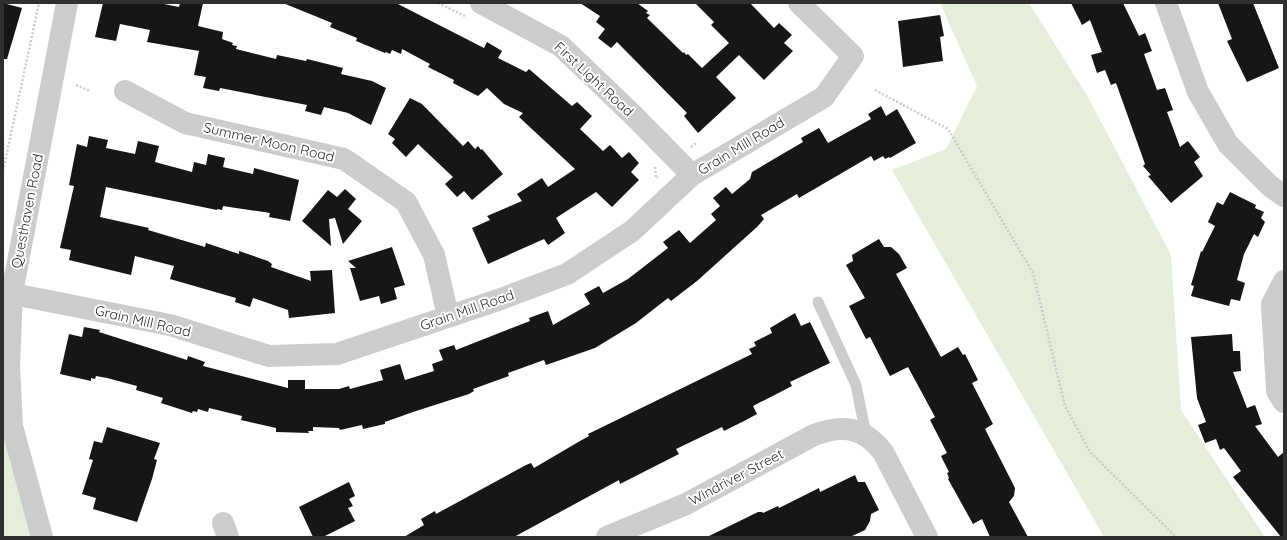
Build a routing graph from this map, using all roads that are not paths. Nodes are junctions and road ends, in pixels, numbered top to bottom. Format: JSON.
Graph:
{"nodes":[{"id":1,"x":67,"y":3,"type":"edge"},
{"id":2,"x":482,"y":3,"type":"edge"},
{"id":3,"x":799,"y":3,"type":"edge"},
{"id":4,"x":1166,"y":3,"type":"edge"},
{"id":5,"x":125,"y":91,"type":"dead end"},
{"id":6,"x":692,"y":175,"type":"junction"},
{"id":7,"x":1284,"y":196,"type":"edge"},
{"id":8,"x":1284,"y":281,"type":"edge"},
{"id":9,"x":7,"y":292,"type":"edge"},
{"id":10,"x":818,"y":302,"type":"dead end"},
{"id":11,"x":448,"y":316,"type":"junction"},
{"id":12,"x":1284,"y":402,"type":"edge"},
{"id":13,"x":866,"y":435,"type":"junction"},
{"id":14,"x":42,"y":537,"type":"edge"},
{"id":15,"x":607,"y":537,"type":"edge"},
{"id":16,"x":926,"y":537,"type":"edge"}],
"edges":[{"from":1,"to":9,"type":"street","name":"Questhaven Road"},
{"from":2,"to":6,"type":"street","name":"First Light Road"},
{"from":3,"to":6,"type":"street","name":"Grain Mill Road"},
{"from":4,"to":7,"type":"street"},
{"from":5,"to":11,"type":"street","name":"Summer Moon Road"},
{"from":6,"to":11,"type":"street","name":"Grain Mill Road"},
{"from":8,"to":12,"type":"street"},
{"from":9,"to":11,"type":"street","name":"Grain Mill Road"},
{"from":9,"to":14,"type":"street","name":"Questhaven Road"},
{"from":10,"to":13,"type":"lane"},
{"from":13,"to":15,"type":"street","name":"Windriver Street"},
{"from":13,"to":16,"type":"street"}]}
